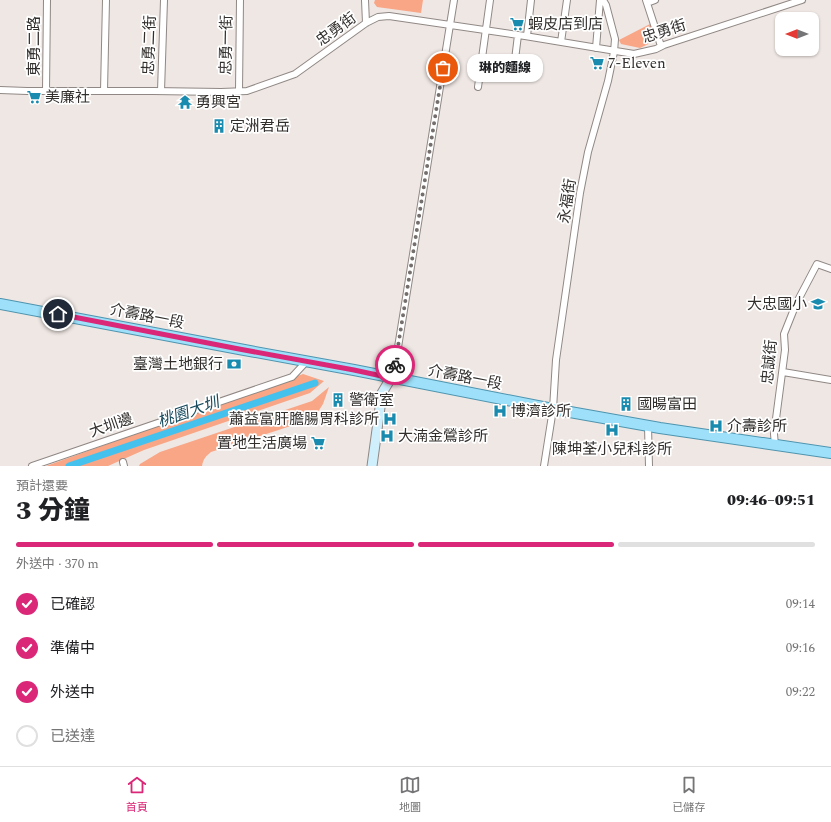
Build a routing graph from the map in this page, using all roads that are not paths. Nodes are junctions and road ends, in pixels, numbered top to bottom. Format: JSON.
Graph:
{"nodes":[{"id":1,"x":47,"y":0,"type":"edge"},
{"id":2,"x":106,"y":0,"type":"edge"},
{"id":3,"x":164,"y":0,"type":"edge"},
{"id":4,"x":240,"y":0,"type":"edge"},
{"id":5,"x":366,"y":0,"type":"edge"},
{"id":6,"x":454,"y":0,"type":"edge"},
{"id":7,"x":490,"y":0,"type":"edge"},
{"id":8,"x":531,"y":0,"type":"edge"},
{"id":9,"x":567,"y":0,"type":"edge"},
{"id":10,"x":602,"y":0,"type":"edge"},
{"id":11,"x":655,"y":0,"type":"edge"},
{"id":12,"x":802,"y":0,"type":"edge"},
{"id":13,"x":646,"y":1,"type":"edge"},
{"id":14,"x":366,"y":23,"type":"junction"},
{"id":15,"x":450,"y":25,"type":"junction"},
{"id":16,"x":486,"y":30,"type":"junction"},
{"id":17,"x":518,"y":35,"type":"junction"},
{"id":18,"x":527,"y":36,"type":"junction"},
{"id":19,"x":561,"y":42,"type":"junction"},
{"id":20,"x":660,"y":46,"type":"junction"},
{"id":21,"x":596,"y":48,"type":"junction"},
{"id":22,"x":614,"y":52,"type":"junction"},
{"id":23,"x":513,"y":76,"type":"dead end"},
{"id":24,"x":478,"y":87,"type":"dead end"},
{"id":25,"x":0,"y":90,"type":"edge"},
{"id":26,"x":46,"y":91,"type":"junction"},
{"id":27,"x":104,"y":91,"type":"junction"},
{"id":28,"x":161,"y":91,"type":"junction"},
{"id":29,"x":239,"y":91,"type":"junction"},
{"id":30,"x":831,"y":269,"type":"edge"},
{"id":31,"x":0,"y":304,"type":"edge"},
{"id":32,"x":306,"y":362,"type":"junction"},
{"id":33,"x":782,"y":372,"type":"junction"},
{"id":34,"x":391,"y":378,"type":"junction"},
{"id":35,"x":831,"y":380,"type":"edge"},
{"id":36,"x":553,"y":409,"type":"junction"},
{"id":37,"x":648,"y":426,"type":"junction"},
{"id":38,"x":775,"y":445,"type":"junction"},
{"id":39,"x":831,"y":453,"type":"edge"},
{"id":40,"x":32,"y":466,"type":"edge"},
{"id":41,"x":372,"y":466,"type":"edge"},
{"id":42,"x":544,"y":466,"type":"edge"},
{"id":43,"x":649,"y":466,"type":"edge"}],
"edges":[{"from":1,"to":26,"type":"street","name":"東勇二路"},
{"from":2,"to":27,"type":"street"},
{"from":3,"to":28,"type":"street","name":"忠勇二街"},
{"from":4,"to":29,"type":"street","name":"忠勇一街"},
{"from":5,"to":14,"type":"street"},
{"from":6,"to":15,"type":"street"},
{"from":7,"to":16,"type":"street"},
{"from":8,"to":18,"type":"street"},
{"from":9,"to":19,"type":"street"},
{"from":10,"to":21,"type":"street"},
{"from":10,"to":22,"type":"street","name":"永福街"},
{"from":11,"to":13,"type":"street"},
{"from":12,"to":20,"type":"street","name":"忠勇街"},
{"from":13,"to":20,"type":"street"},
{"from":14,"to":15,"type":"street","name":"忠勇街"},
{"from":14,"to":29,"type":"street","name":"忠勇街"},
{"from":15,"to":16,"type":"street","name":"忠勇街"},
{"from":15,"to":34,"type":"street"},
{"from":16,"to":17,"type":"street","name":"忠勇街"},
{"from":16,"to":24,"type":"street"},
{"from":17,"to":18,"type":"street","name":"忠勇街"},
{"from":17,"to":23,"type":"street"},
{"from":18,"to":19,"type":"street","name":"忠勇街"},
{"from":19,"to":21,"type":"street","name":"忠勇街"},
{"from":20,"to":22,"type":"street","name":"忠勇街"},
{"from":21,"to":22,"type":"street","name":"忠勇街"},
{"from":22,"to":36,"type":"street","name":"永福街"},
{"from":25,"to":26,"type":"street","name":"忠勇街"},
{"from":26,"to":27,"type":"street","name":"忠勇街"},
{"from":27,"to":28,"type":"street","name":"忠勇街"},
{"from":28,"to":29,"type":"street","name":"忠勇街"},
{"from":30,"to":33,"type":"street","name":"忠誠街"},
{"from":31,"to":32,"type":"main road","name":"介壽路一段"},
{"from":32,"to":34,"type":"main road","name":"介壽路一段"},
{"from":32,"to":40,"type":"street","name":"大圳邊"},
{"from":33,"to":35,"type":"street"},
{"from":33,"to":38,"type":"street","name":"忠誠街"},
{"from":34,"to":36,"type":"main road","name":"介壽路一段"},
{"from":34,"to":41,"type":"street"},
{"from":36,"to":37,"type":"main road","name":"介壽路一段"},
{"from":36,"to":42,"type":"street","name":"永福街"},
{"from":37,"to":38,"type":"main road","name":"介壽路一段"},
{"from":37,"to":43,"type":"street"},
{"from":38,"to":39,"type":"main road","name":"介壽路一段"}]}
